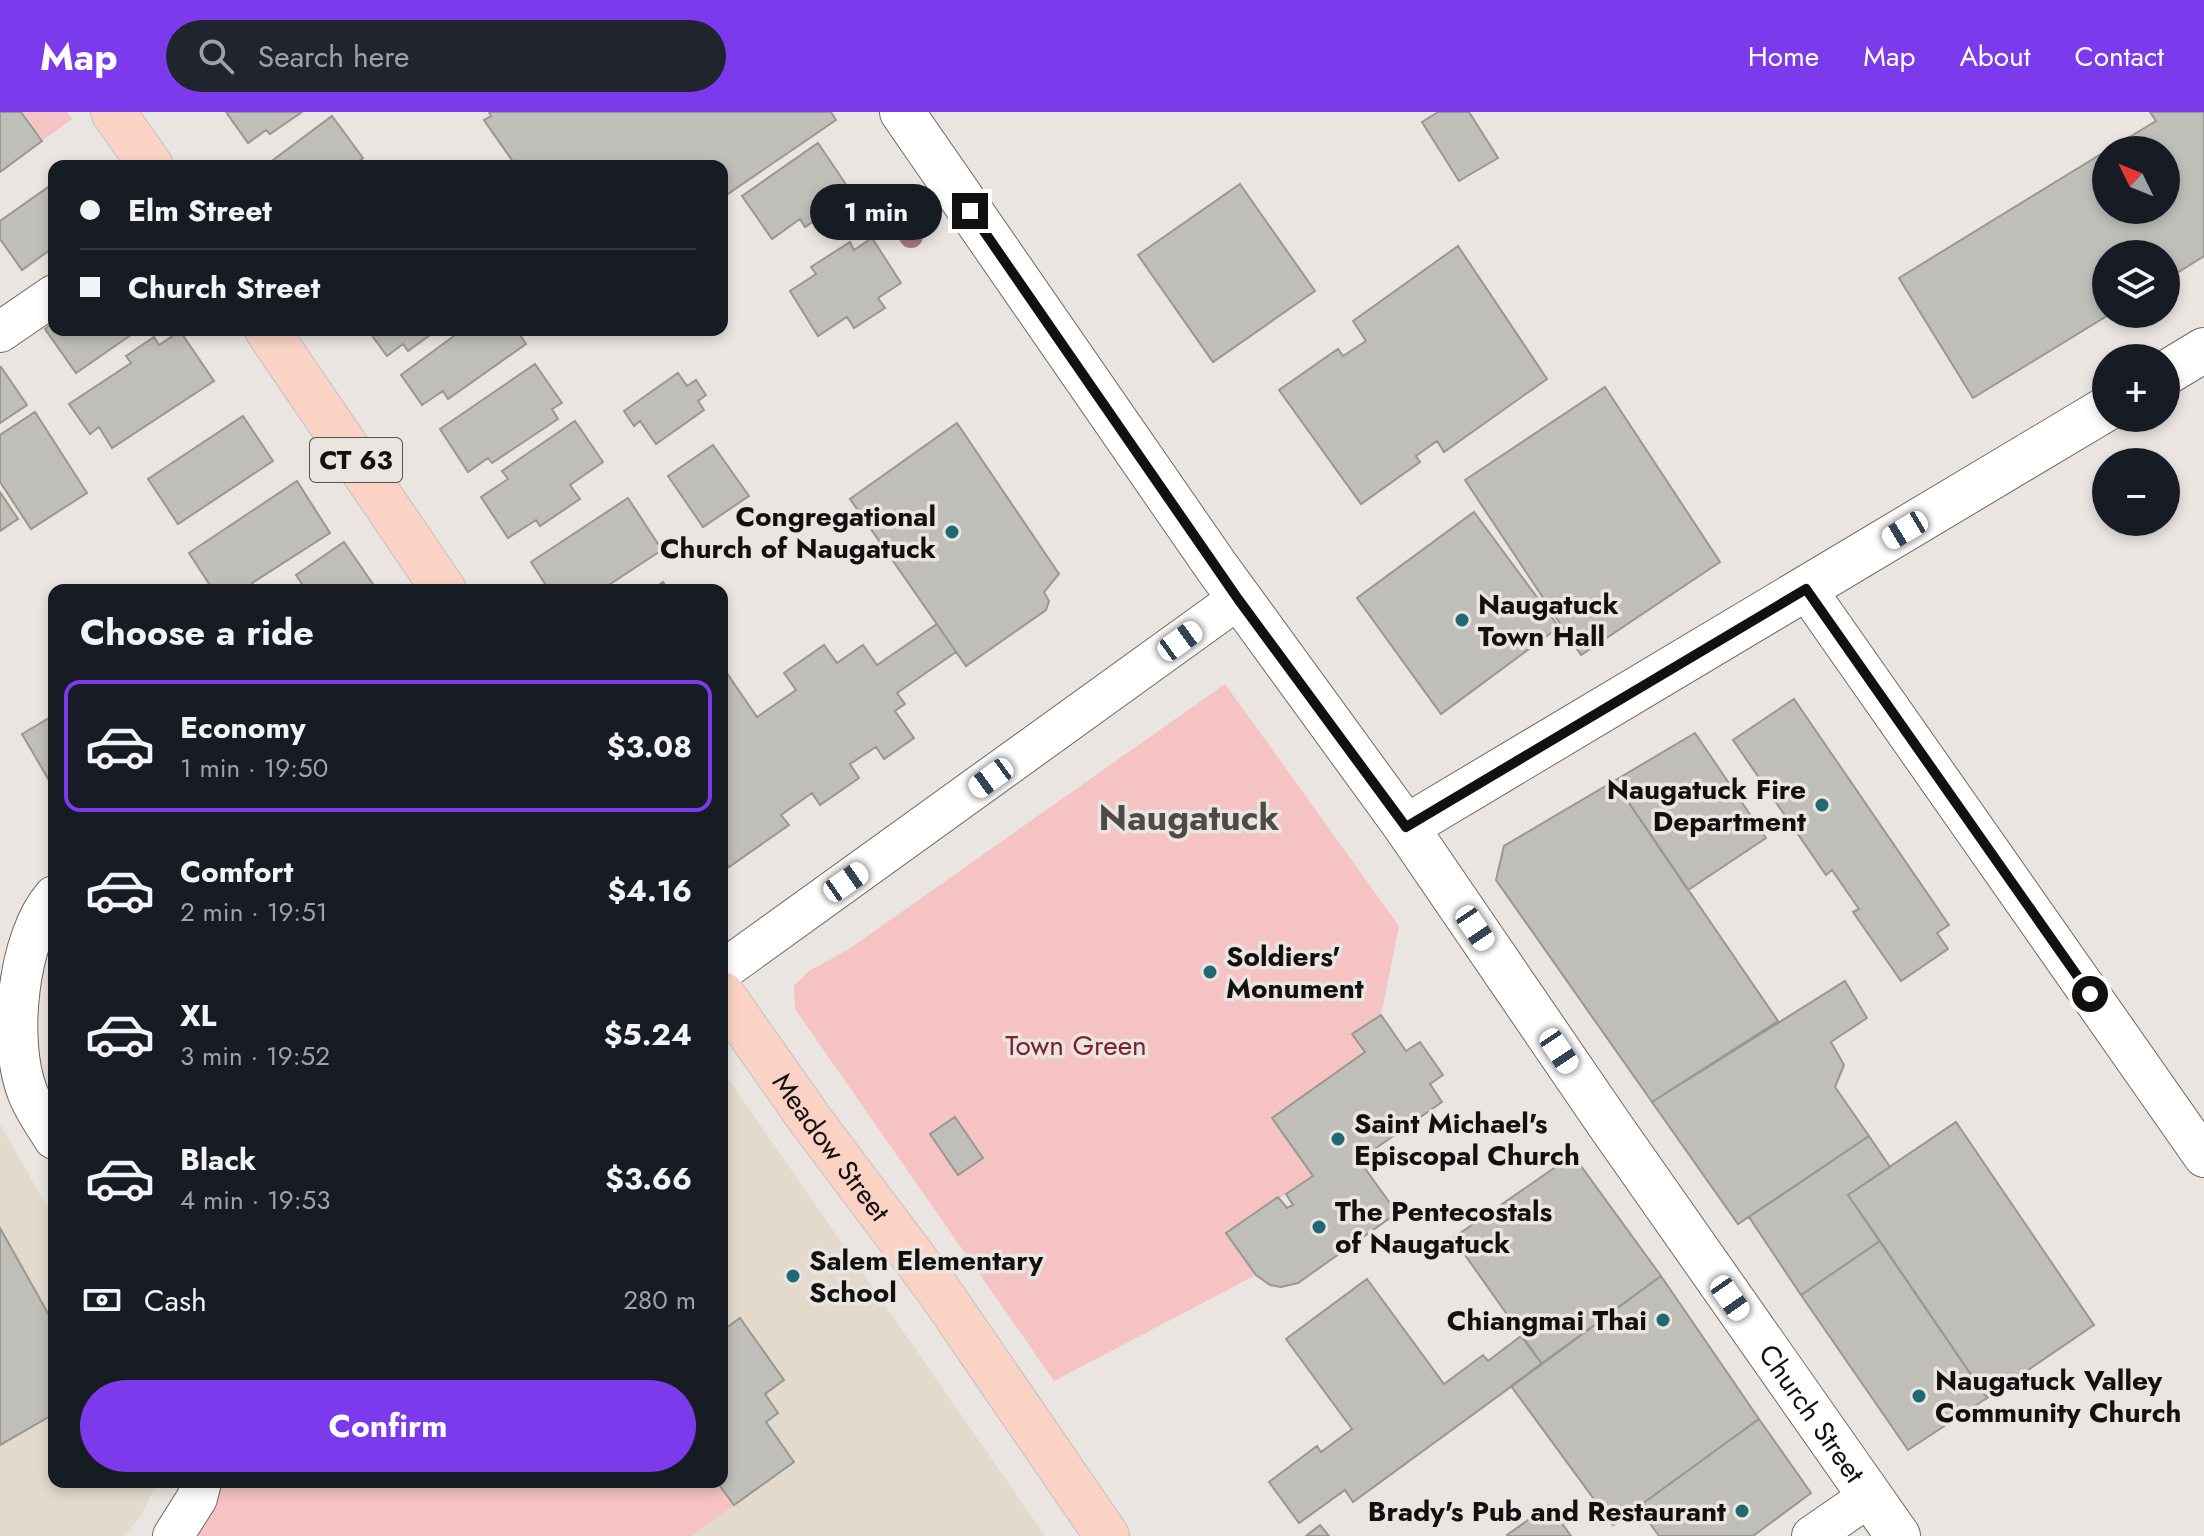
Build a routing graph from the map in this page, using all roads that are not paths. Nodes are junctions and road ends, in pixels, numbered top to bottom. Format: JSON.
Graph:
{"nodes":[{"id":1,"x":113,"y":112,"type":"edge"},
{"id":2,"x":902,"y":112,"type":"edge"},
{"id":3,"x":147,"y":160,"type":"edge"},
{"id":4,"x":48,"y":299,"type":"edge"},
{"id":5,"x":0,"y":332,"type":"edge"},
{"id":6,"x":271,"y":336,"type":"edge"},
{"id":7,"x":2204,"y":350,"type":"edge"},
{"id":8,"x":2180,"y":365,"type":"edge"},
{"id":9,"x":2092,"y":417,"type":"edge"},
{"id":10,"x":440,"y":584,"type":"edge"},
{"id":11,"x":1806,"y":589,"type":"junction"},
{"id":12,"x":1238,"y":599,"type":"junction"},
{"id":13,"x":1406,"y":827,"type":"junction"},
{"id":14,"x":48,"y":909,"type":"edge"},
{"id":15,"x":728,"y":967,"type":"edge"},
{"id":16,"x":728,"y":1003,"type":"edge"},
{"id":17,"x":48,"y":1129,"type":"edge"},
{"id":18,"x":2204,"y":1157,"type":"edge"},
{"id":19,"x":200,"y":1488,"type":"edge"},
{"id":20,"x":1870,"y":1496,"type":"junction"},
{"id":21,"x":173,"y":1536,"type":"edge"},
{"id":22,"x":1107,"y":1536,"type":"edge"},
{"id":23,"x":1812,"y":1536,"type":"edge"},
{"id":24,"x":1898,"y":1536,"type":"edge"}],
"edges":[{"from":1,"to":3,"type":"main road"},
{"from":2,"to":12,"type":"street","name":"Church Street"},
{"from":4,"to":5,"type":"street"},
{"from":6,"to":10,"type":"main road","number":"CT 63"},
{"from":7,"to":8,"type":"street"},
{"from":9,"to":11,"type":"street"},
{"from":11,"to":13,"type":"street"},
{"from":11,"to":18,"type":"street"},
{"from":12,"to":13,"type":"street","name":"Church Street"},
{"from":12,"to":15,"type":"street"},
{"from":13,"to":20,"type":"street","name":"Church Street"},
{"from":14,"to":17,"type":"street"},
{"from":16,"to":22,"type":"main road","name":"Meadow Street"},
{"from":19,"to":21,"type":"street"},
{"from":20,"to":23,"type":"street"},
{"from":20,"to":24,"type":"street","name":"Church Street"}]}
